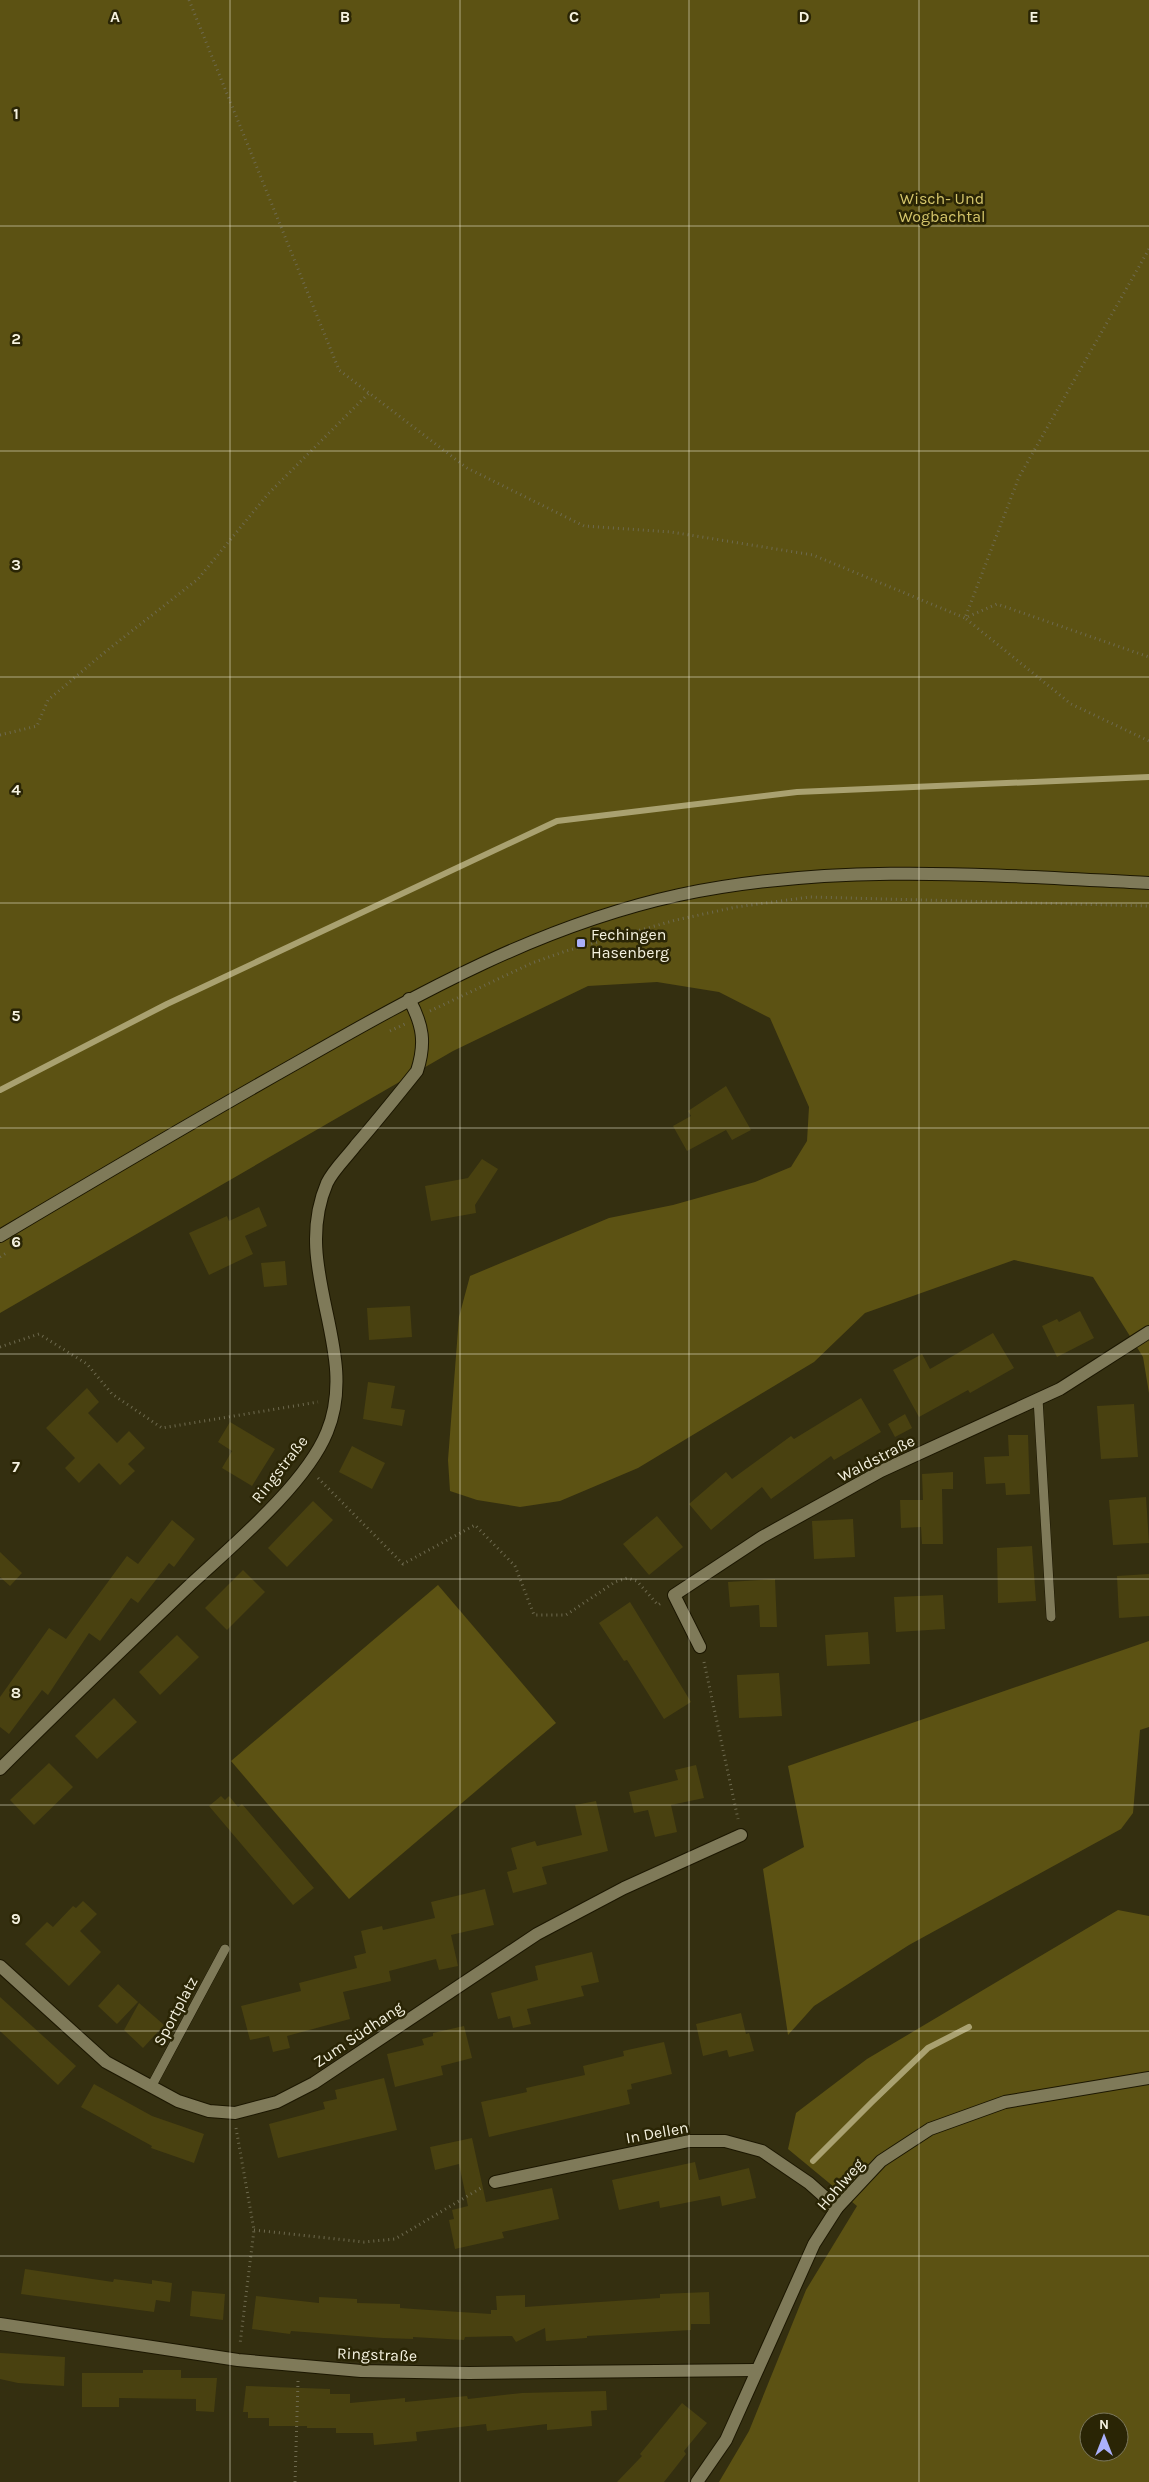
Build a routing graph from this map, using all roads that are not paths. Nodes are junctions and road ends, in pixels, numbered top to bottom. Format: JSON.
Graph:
{"nodes":[{"id":1,"x":1149,"y":883,"type":"edge"},
{"id":2,"x":409,"y":999,"type":"junction"},
{"id":3,"x":0,"y":1236,"type":"edge"},
{"id":4,"x":1149,"y":1332,"type":"edge"},
{"id":5,"x":1038,"y":1400,"type":"junction"},
{"id":6,"x":1051,"y":1617,"type":"dead end"},
{"id":7,"x":700,"y":1647,"type":"road end"},
{"id":8,"x":0,"y":1769,"type":"edge"},
{"id":9,"x":742,"y":1836,"type":"road end"},
{"id":10,"x":225,"y":1949,"type":"dead end"},
{"id":11,"x":0,"y":1966,"type":"edge"},
{"id":12,"x":1149,"y":2078,"type":"edge"},
{"id":13,"x":151,"y":2087,"type":"junction"},
{"id":14,"x":494,"y":2182,"type":"road end"},
{"id":15,"x":837,"y":2208,"type":"junction"},
{"id":16,"x":0,"y":2324,"type":"edge"},
{"id":17,"x":755,"y":2370,"type":"junction"},
{"id":18,"x":697,"y":2482,"type":"edge"}],
"edges":[{"from":1,"to":2,"type":"street"},
{"from":2,"to":3,"type":"street"},
{"from":2,"to":8,"type":"street","name":"Ringstraße"},
{"from":4,"to":5,"type":"street","name":"Waldstraße"},
{"from":5,"to":6,"type":"lane"},
{"from":5,"to":7,"type":"street","name":"Waldstraße"},
{"from":9,"to":13,"type":"street","name":"Zum Südhang"},
{"from":10,"to":13,"type":"lane","name":"Sportplatz"},
{"from":11,"to":13,"type":"street","name":"Zum Südhang"},
{"from":12,"to":15,"type":"street","name":"Hohlweg"},
{"from":14,"to":15,"type":"street","name":"In Dellen"},
{"from":15,"to":17,"type":"street","name":"Hohlweg"},
{"from":16,"to":17,"type":"street","name":"Ringstraße"},
{"from":17,"to":18,"type":"street","name":"Hohlweg"}]}
